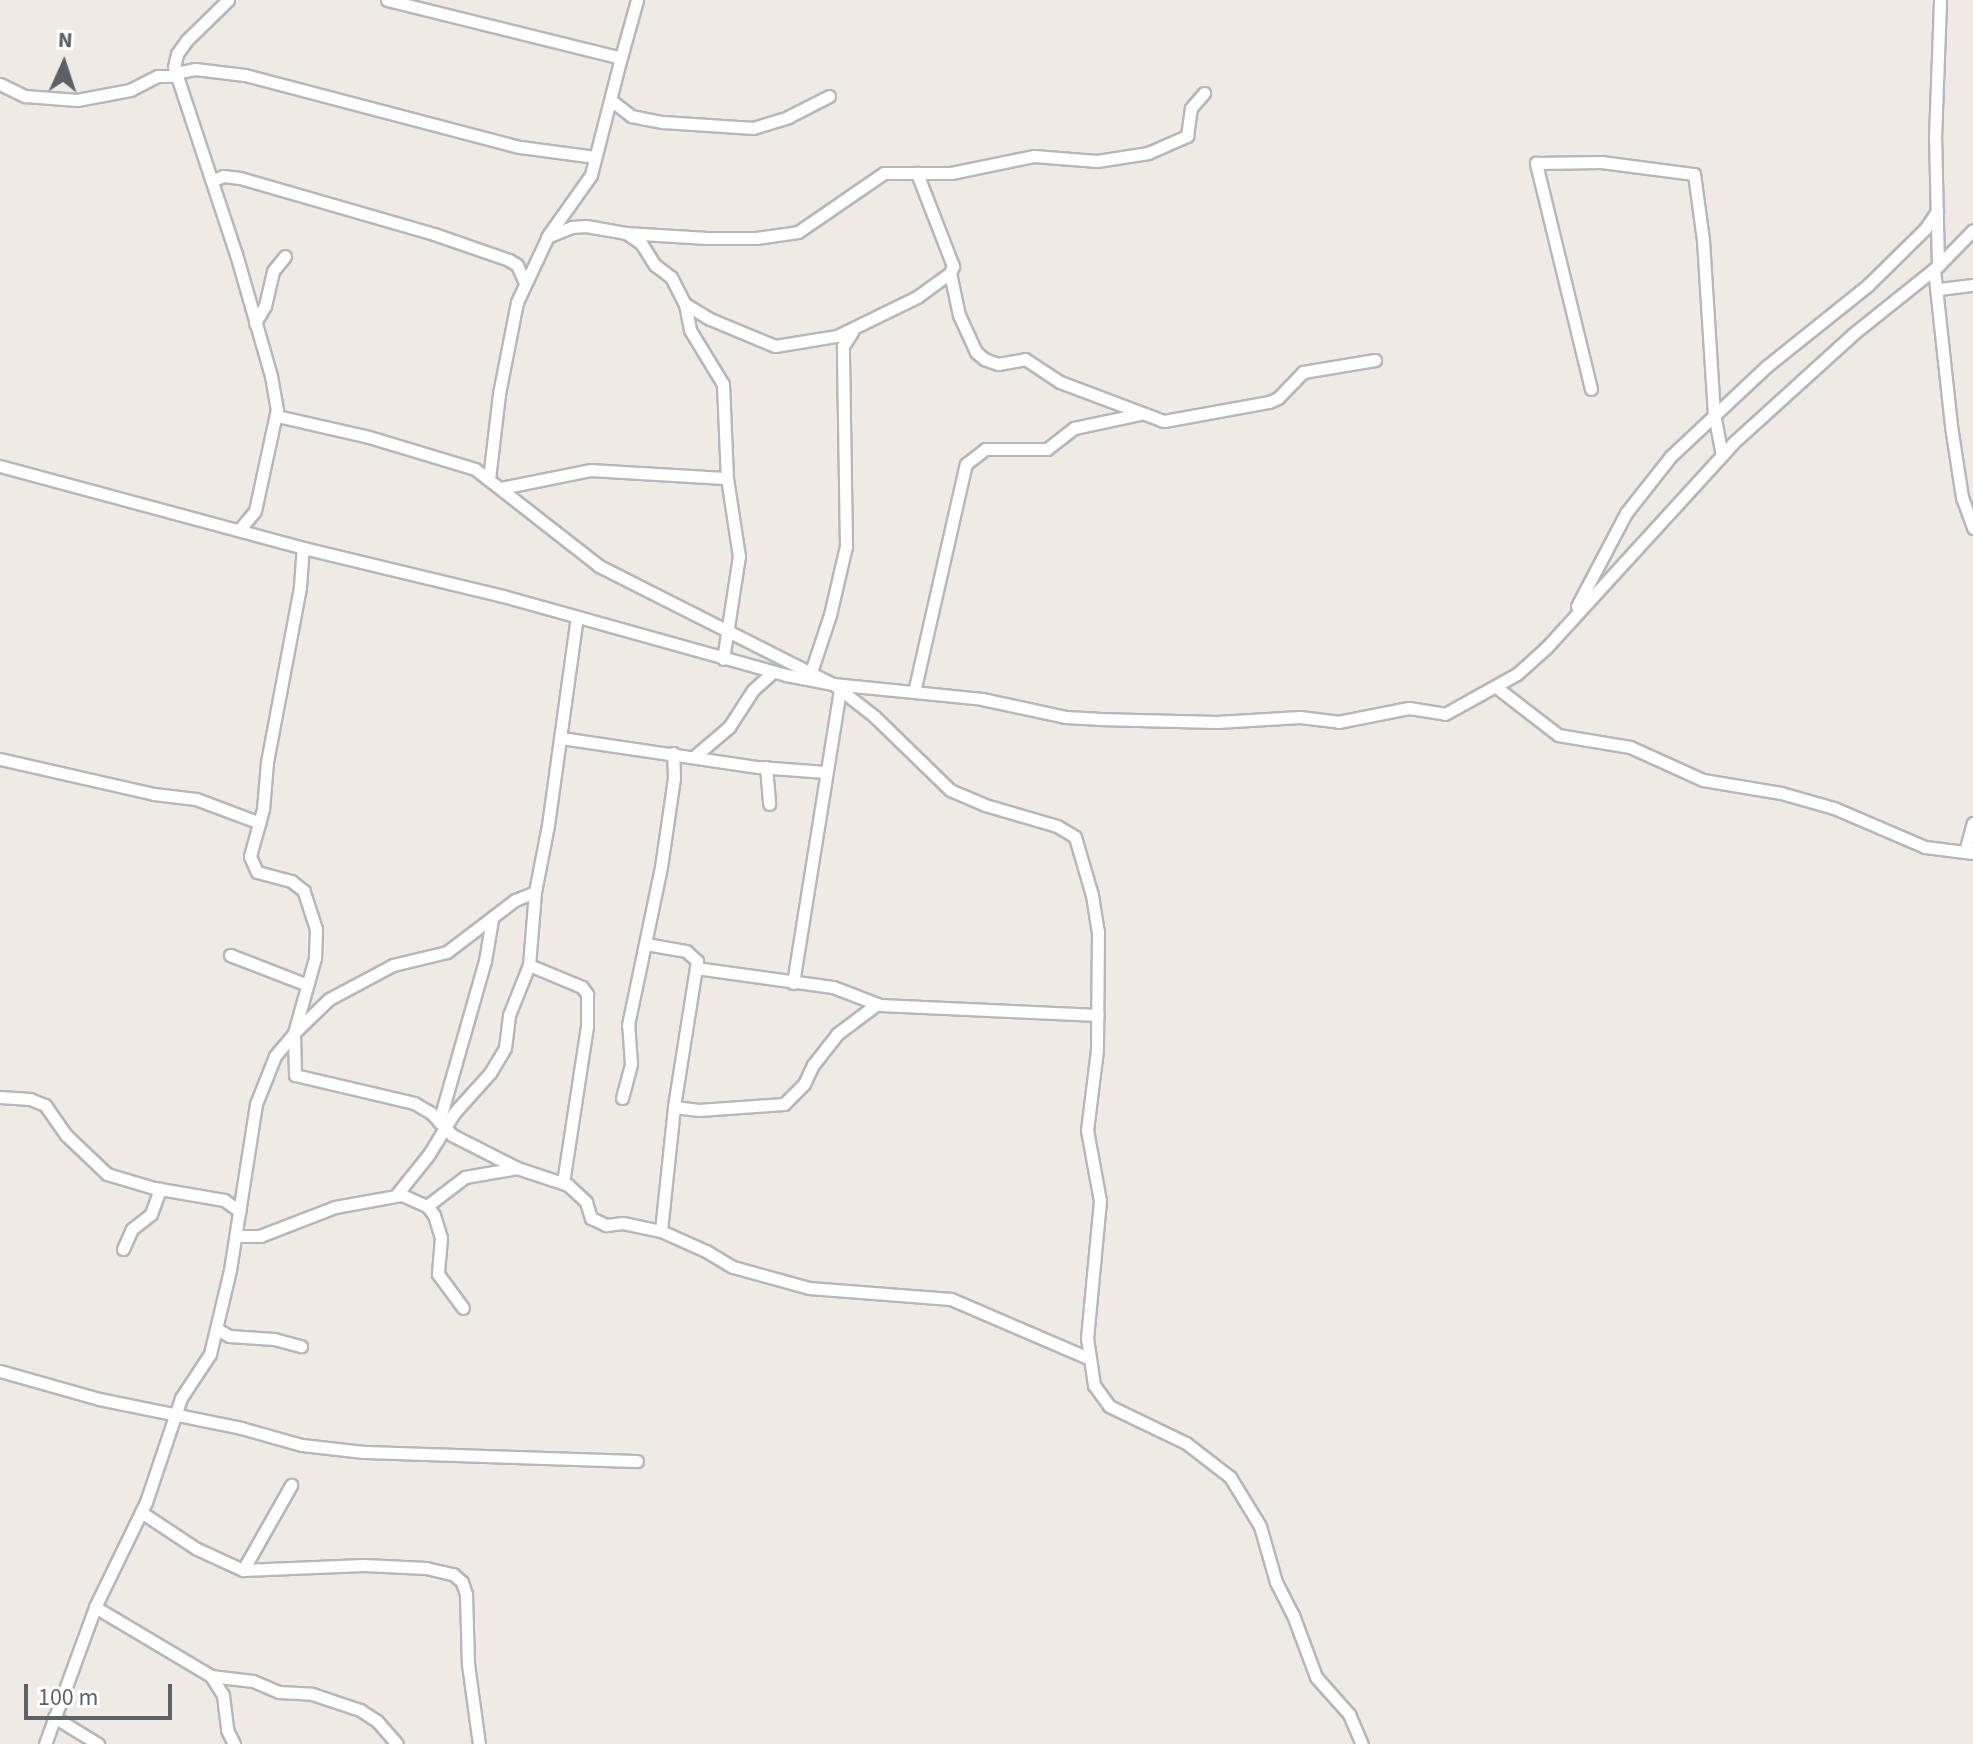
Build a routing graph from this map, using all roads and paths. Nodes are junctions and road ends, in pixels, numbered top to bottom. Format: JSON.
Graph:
{"nodes":[{"id":1,"x":228,"y":0,"type":"edge"},
{"id":2,"x":387,"y":0,"type":"edge"},
{"id":3,"x":637,"y":0,"type":"edge"},
{"id":4,"x":1940,"y":0,"type":"edge"},
{"id":5,"x":620,"y":61,"type":"junction"},
{"id":6,"x":176,"y":75,"type":"junction"},
{"id":7,"x":0,"y":84,"type":"edge"},
{"id":8,"x":1204,"y":93,"type":"dead end"},
{"id":9,"x":829,"y":96,"type":"dead end"},
{"id":10,"x":612,"y":101,"type":"junction"},
{"id":11,"x":595,"y":157,"type":"junction"},
{"id":12,"x":917,"y":173,"type":"junction"},
{"id":13,"x":214,"y":180,"type":"junction"},
{"id":14,"x":1937,"y":211,"type":"junction"},
{"id":15,"x":1973,"y":230,"type":"edge"},
{"id":16,"x":625,"y":233,"type":"junction"},
{"id":17,"x":547,"y":237,"type":"junction"},
{"id":18,"x":285,"y":256,"type":"dead end"},
{"id":19,"x":1936,"y":267,"type":"junction"},
{"id":20,"x":950,"y":273,"type":"junction"},
{"id":21,"x":524,"y":281,"type":"junction"},
{"id":22,"x":1973,"y":285,"type":"edge"},
{"id":23,"x":1939,"y":289,"type":"junction"},
{"id":24,"x":685,"y":304,"type":"junction"},
{"id":25,"x":255,"y":323,"type":"junction"},
{"id":26,"x":855,"y":328,"type":"junction"},
{"id":27,"x":1375,"y":360,"type":"dead end"},
{"id":28,"x":1591,"y":389,"type":"dead end"},
{"id":29,"x":1142,"y":413,"type":"junction"},
{"id":30,"x":1714,"y":414,"type":"junction"},
{"id":31,"x":277,"y":416,"type":"junction"},
{"id":32,"x":1722,"y":455,"type":"junction"},
{"id":33,"x":0,"y":466,"type":"edge"},
{"id":34,"x":727,"y":478,"type":"junction"},
{"id":35,"x":1959,"y":478,"type":"junction"},
{"id":36,"x":1973,"y":478,"type":"edge"},
{"id":37,"x":489,"y":479,"type":"junction"},
{"id":38,"x":501,"y":488,"type":"junction"},
{"id":39,"x":1973,"y":528,"type":"edge"},
{"id":40,"x":239,"y":530,"type":"junction"},
{"id":41,"x":303,"y":548,"type":"junction"},
{"id":42,"x":577,"y":617,"type":"junction"},
{"id":43,"x":1570,"y":621,"type":"junction"},
{"id":44,"x":730,"y":629,"type":"junction"},
{"id":45,"x":723,"y":659,"type":"junction"},
{"id":46,"x":773,"y":672,"type":"junction"},
{"id":47,"x":811,"y":672,"type":"junction"},
{"id":48,"x":837,"y":687,"type":"junction"},
{"id":49,"x":1496,"y":687,"type":"junction"},
{"id":50,"x":914,"y":692,"type":"junction"},
{"id":51,"x":561,"y":738,"type":"junction"},
{"id":52,"x":673,"y":753,"type":"junction"},
{"id":53,"x":695,"y":756,"type":"junction"},
{"id":54,"x":0,"y":759,"type":"edge"},
{"id":55,"x":766,"y":767,"type":"junction"},
{"id":56,"x":826,"y":772,"type":"junction"},
{"id":57,"x":769,"y":804,"type":"dead end"},
{"id":58,"x":260,"y":823,"type":"junction"},
{"id":59,"x":1973,"y":823,"type":"edge"},
{"id":60,"x":1969,"y":852,"type":"edge"},
{"id":61,"x":535,"y":892,"type":"junction"},
{"id":62,"x":492,"y":919,"type":"junction"},
{"id":63,"x":646,"y":944,"type":"junction"},
{"id":64,"x":230,"y":955,"type":"dead end"},
{"id":65,"x":529,"y":965,"type":"junction"},
{"id":66,"x":696,"y":968,"type":"junction"},
{"id":67,"x":793,"y":983,"type":"junction"},
{"id":68,"x":305,"y":984,"type":"junction"},
{"id":69,"x":877,"y":1004,"type":"junction"},
{"id":70,"x":1098,"y":1015,"type":"junction"},
{"id":71,"x":294,"y":1033,"type":"junction"},
{"id":72,"x":0,"y":1097,"type":"edge"},
{"id":73,"x":622,"y":1098,"type":"dead end"},
{"id":74,"x":674,"y":1107,"type":"junction"},
{"id":75,"x":442,"y":1125,"type":"junction"},
{"id":76,"x":517,"y":1168,"type":"junction"},
{"id":77,"x":563,"y":1183,"type":"junction"},
{"id":78,"x":160,"y":1189,"type":"junction"},
{"id":79,"x":397,"y":1194,"type":"junction"},
{"id":80,"x":427,"y":1206,"type":"junction"},
{"id":81,"x":240,"y":1211,"type":"junction"},
{"id":82,"x":661,"y":1231,"type":"junction"},
{"id":83,"x":236,"y":1236,"type":"junction"},
{"id":84,"x":123,"y":1249,"type":"dead end"},
{"id":85,"x":463,"y":1308,"type":"dead end"},
{"id":86,"x":217,"y":1329,"type":"junction"},
{"id":87,"x":301,"y":1346,"type":"dead end"},
{"id":88,"x":1090,"y":1359,"type":"junction"},
{"id":89,"x":0,"y":1371,"type":"edge"},
{"id":90,"x":175,"y":1416,"type":"junction"},
{"id":91,"x":637,"y":1461,"type":"dead end"},
{"id":92,"x":291,"y":1485,"type":"dead end"},
{"id":93,"x":141,"y":1512,"type":"junction"},
{"id":94,"x":243,"y":1570,"type":"junction"},
{"id":95,"x":95,"y":1607,"type":"junction"},
{"id":96,"x":211,"y":1676,"type":"junction"},
{"id":97,"x":54,"y":1717,"type":"junction"},
{"id":98,"x":45,"y":1744,"type":"edge"},
{"id":99,"x":98,"y":1744,"type":"edge"},
{"id":100,"x":234,"y":1744,"type":"edge"},
{"id":101,"x":397,"y":1744,"type":"edge"},
{"id":102,"x":479,"y":1744,"type":"edge"},
{"id":103,"x":1362,"y":1744,"type":"edge"}],
"edges":[{"from":1,"to":6,"type":"street"},
{"from":2,"to":5,"type":"street"},
{"from":3,"to":5,"type":"street"},
{"from":4,"to":14,"type":"street"},
{"from":5,"to":10,"type":"street"},
{"from":6,"to":7,"type":"street"},
{"from":6,"to":11,"type":"street"},
{"from":6,"to":13,"type":"street"},
{"from":8,"to":12,"type":"street"},
{"from":9,"to":10,"type":"street"},
{"from":10,"to":11,"type":"street"},
{"from":11,"to":17,"type":"street"},
{"from":12,"to":16,"type":"street"},
{"from":12,"to":20,"type":"street"},
{"from":13,"to":21,"type":"street"},
{"from":13,"to":25,"type":"street"},
{"from":14,"to":19,"type":"street"},
{"from":14,"to":30,"type":"street"},
{"from":15,"to":19,"type":"street"},
{"from":16,"to":17,"type":"street"},
{"from":16,"to":24,"type":"street"},
{"from":17,"to":21,"type":"street"},
{"from":18,"to":25,"type":"street"},
{"from":19,"to":23,"type":"street"},
{"from":19,"to":32,"type":"street"},
{"from":20,"to":26,"type":"street"},
{"from":20,"to":29,"type":"street"},
{"from":21,"to":37,"type":"street"},
{"from":22,"to":23,"type":"street"},
{"from":23,"to":35,"type":"street"},
{"from":24,"to":26,"type":"street"},
{"from":24,"to":34,"type":"street"},
{"from":25,"to":31,"type":"street"},
{"from":26,"to":47,"type":"street"},
{"from":27,"to":29,"type":"street"},
{"from":28,"to":30,"type":"street"},
{"from":29,"to":50,"type":"street"},
{"from":30,"to":32,"type":"street"},
{"from":30,"to":43,"type":"street"},
{"from":31,"to":37,"type":"street"},
{"from":31,"to":40,"type":"street"},
{"from":32,"to":43,"type":"street"},
{"from":33,"to":40,"type":"street"},
{"from":34,"to":38,"type":"street"},
{"from":34,"to":44,"type":"street"},
{"from":35,"to":36,"type":"street"},
{"from":35,"to":39,"type":"street"},
{"from":37,"to":38,"type":"street"},
{"from":38,"to":44,"type":"street"},
{"from":40,"to":41,"type":"street"},
{"from":41,"to":42,"type":"street"},
{"from":41,"to":58,"type":"street"},
{"from":42,"to":45,"type":"street"},
{"from":42,"to":51,"type":"street"},
{"from":43,"to":49,"type":"street"},
{"from":44,"to":45,"type":"street"},
{"from":44,"to":47,"type":"street"},
{"from":45,"to":46,"type":"street"},
{"from":46,"to":48,"type":"street"},
{"from":46,"to":53,"type":"street"},
{"from":47,"to":48,"type":"street"},
{"from":48,"to":50,"type":"street"},
{"from":48,"to":56,"type":"street"},
{"from":48,"to":70,"type":"street"},
{"from":49,"to":50,"type":"street"},
{"from":49,"to":60,"type":"street"},
{"from":51,"to":52,"type":"street"},
{"from":51,"to":61,"type":"street"},
{"from":52,"to":53,"type":"street"},
{"from":52,"to":63,"type":"street"},
{"from":53,"to":55,"type":"street"},
{"from":54,"to":58,"type":"street"},
{"from":55,"to":56,"type":"street"},
{"from":55,"to":57,"type":"street"},
{"from":56,"to":67,"type":"street"},
{"from":58,"to":68,"type":"street"},
{"from":59,"to":60,"type":"street"},
{"from":61,"to":62,"type":"street"},
{"from":61,"to":65,"type":"street"},
{"from":62,"to":71,"type":"street"},
{"from":62,"to":75,"type":"street"},
{"from":63,"to":66,"type":"street"},
{"from":63,"to":73,"type":"street"},
{"from":64,"to":68,"type":"street"},
{"from":65,"to":75,"type":"street"},
{"from":65,"to":77,"type":"street"},
{"from":66,"to":67,"type":"street"},
{"from":66,"to":74,"type":"street"},
{"from":67,"to":69,"type":"street"},
{"from":68,"to":71,"type":"street"},
{"from":69,"to":70,"type":"street"},
{"from":69,"to":74,"type":"street"},
{"from":70,"to":88,"type":"street"},
{"from":71,"to":75,"type":"street"},
{"from":71,"to":81,"type":"street"},
{"from":72,"to":78,"type":"street"},
{"from":74,"to":82,"type":"street"},
{"from":75,"to":76,"type":"street"},
{"from":75,"to":79,"type":"street"},
{"from":76,"to":77,"type":"street"},
{"from":76,"to":80,"type":"street"},
{"from":77,"to":82,"type":"street"},
{"from":78,"to":81,"type":"street"},
{"from":78,"to":84,"type":"street"},
{"from":79,"to":80,"type":"street"},
{"from":79,"to":83,"type":"street"},
{"from":80,"to":85,"type":"street"},
{"from":81,"to":83,"type":"street"},
{"from":82,"to":88,"type":"street"},
{"from":83,"to":86,"type":"street"},
{"from":86,"to":87,"type":"street"},
{"from":86,"to":90,"type":"street"},
{"from":88,"to":103,"type":"street"},
{"from":89,"to":90,"type":"street"},
{"from":90,"to":91,"type":"street"},
{"from":90,"to":93,"type":"street"},
{"from":92,"to":94,"type":"street"},
{"from":93,"to":94,"type":"street"},
{"from":93,"to":95,"type":"street"},
{"from":94,"to":102,"type":"street"},
{"from":95,"to":96,"type":"street"},
{"from":95,"to":97,"type":"street"},
{"from":96,"to":100,"type":"street"},
{"from":96,"to":101,"type":"street"},
{"from":97,"to":98,"type":"street"},
{"from":97,"to":99,"type":"street"}]}
